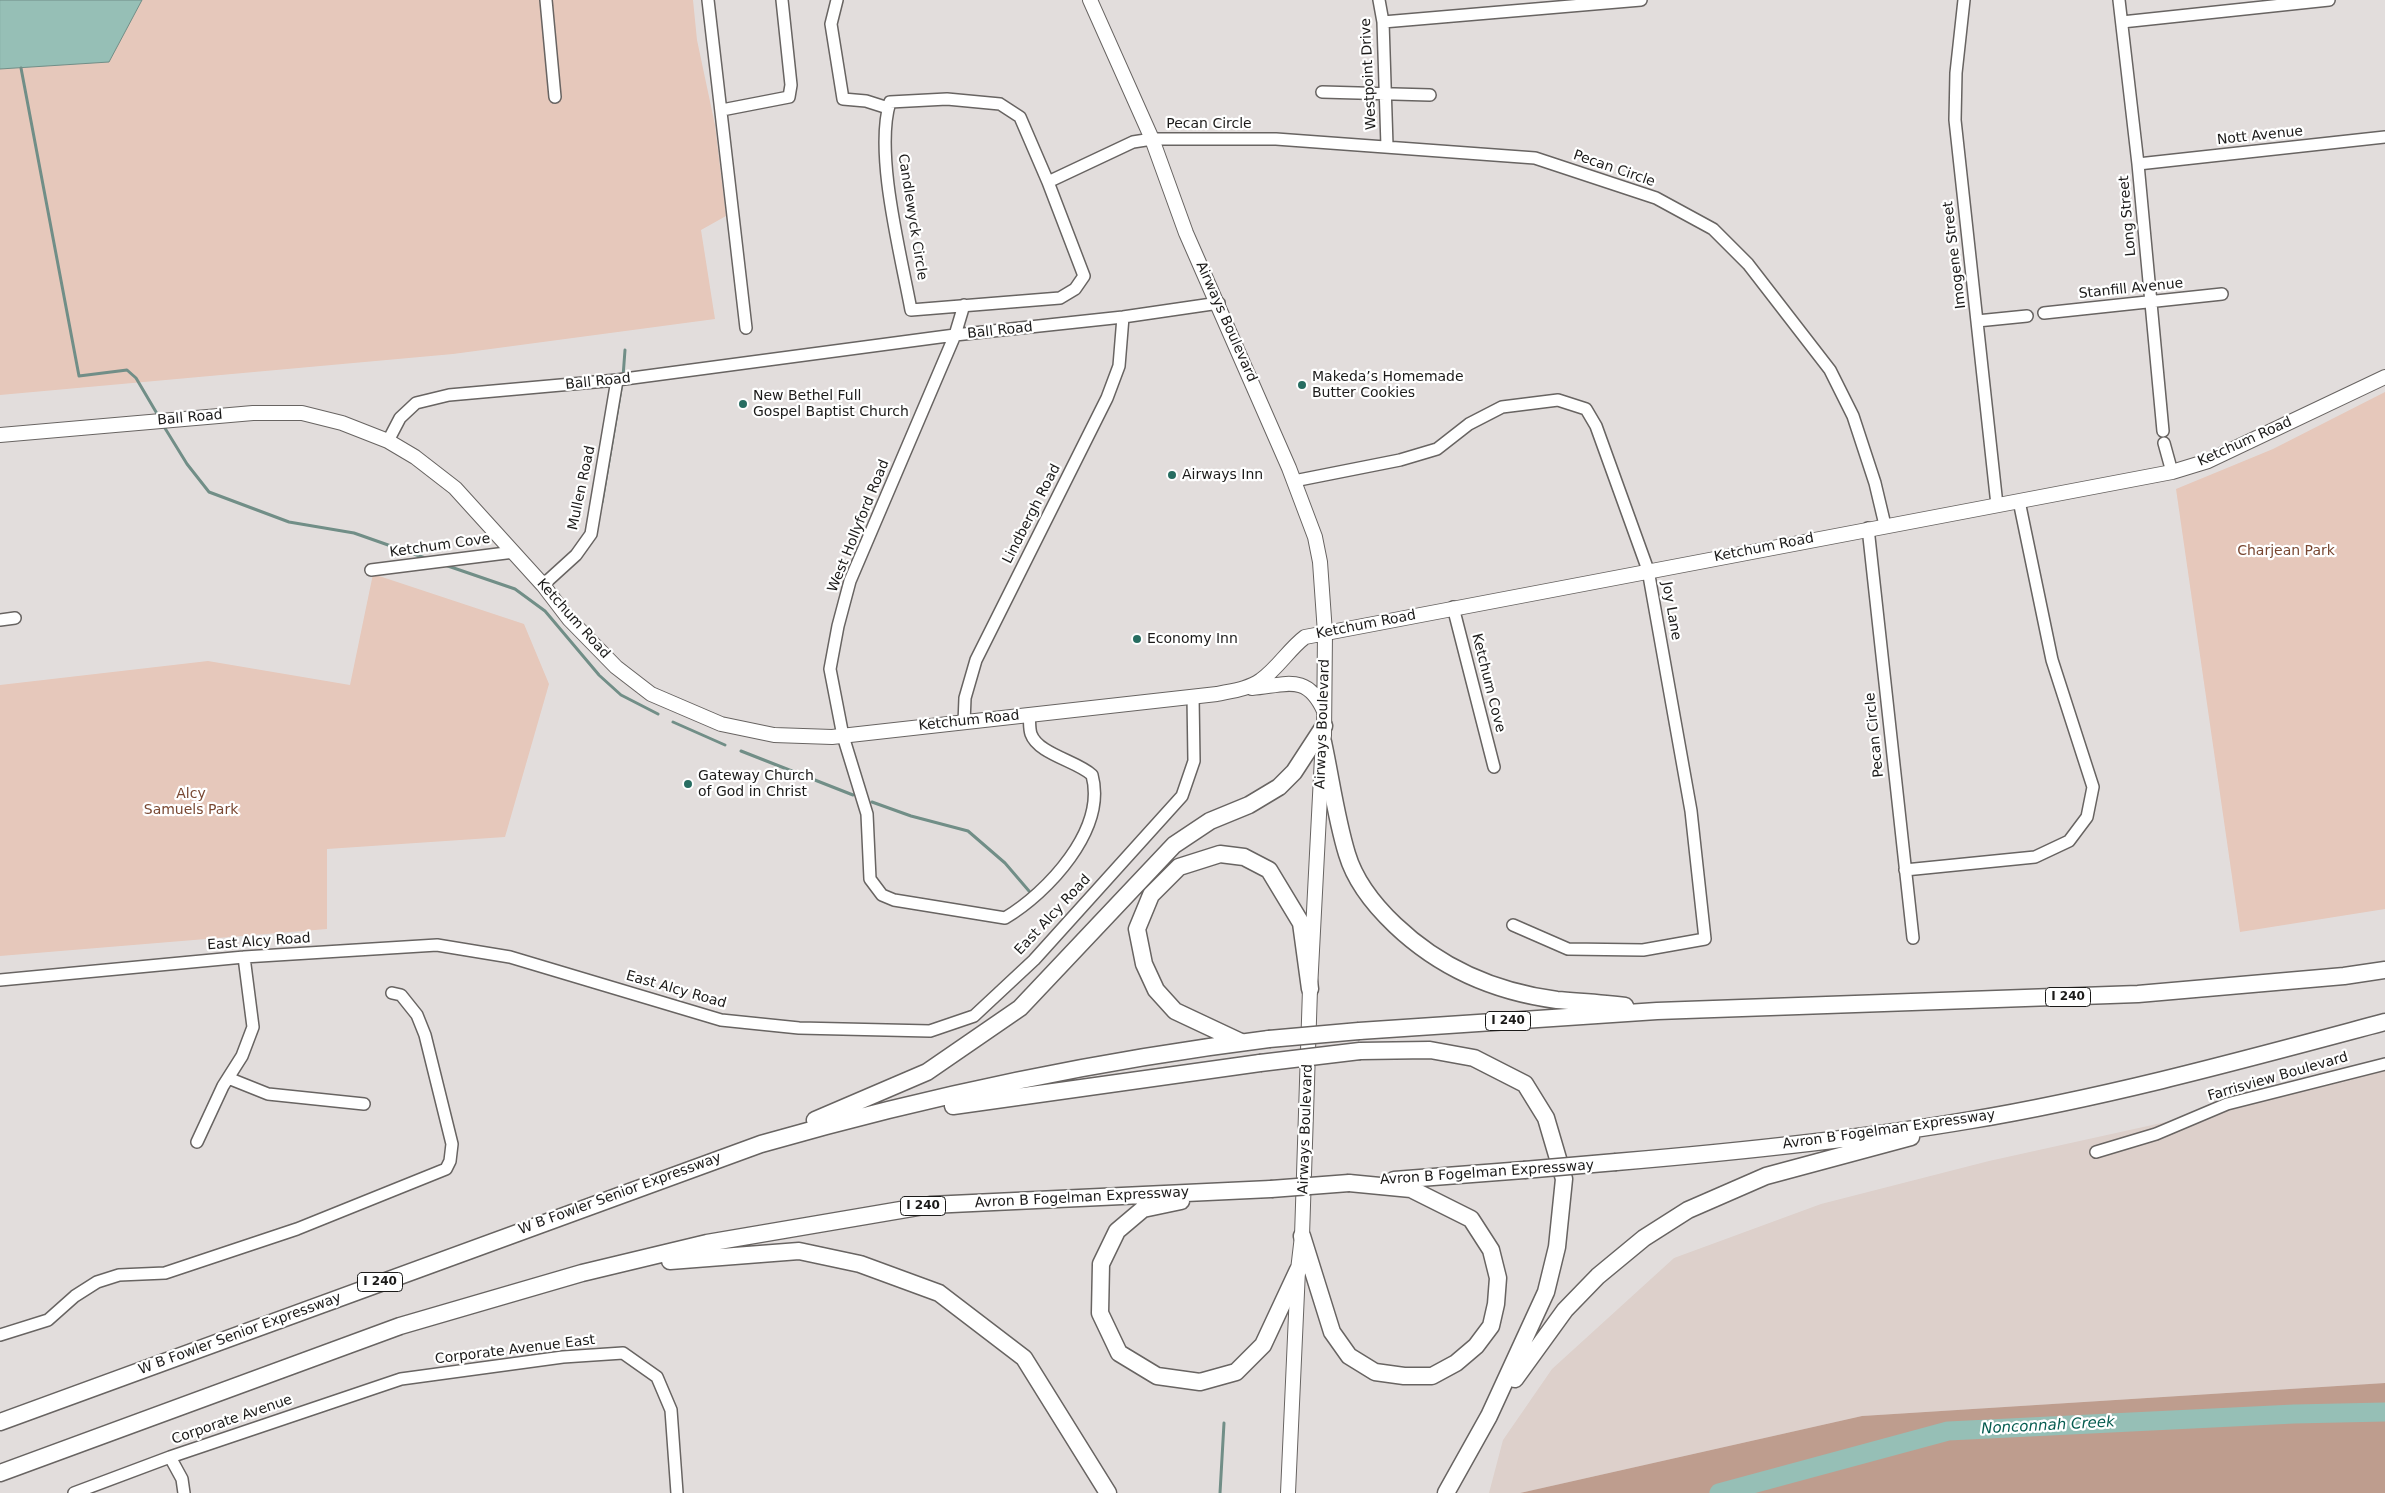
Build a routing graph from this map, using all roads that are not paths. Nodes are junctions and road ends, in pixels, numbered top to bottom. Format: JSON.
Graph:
{"nodes":[{"id":1,"x":546,"y":0,"type":"edge"},
{"id":2,"x":708,"y":0,"type":"edge"},
{"id":3,"x":782,"y":0,"type":"edge"},
{"id":4,"x":836,"y":0,"type":"edge"},
{"id":5,"x":1090,"y":0,"type":"edge"},
{"id":6,"x":1379,"y":0,"type":"edge"},
{"id":7,"x":1641,"y":0,"type":"edge"},
{"id":8,"x":1964,"y":0,"type":"edge"},
{"id":9,"x":2119,"y":0,"type":"edge"},
{"id":10,"x":2329,"y":0,"type":"edge"},
{"id":11,"x":1568,"y":3,"type":"edge"},
{"id":12,"x":1383,"y":22,"type":"junction"},
{"id":13,"x":2122,"y":22,"type":"junction"},
{"id":14,"x":1322,"y":92,"type":"dead end"},
{"id":15,"x":1430,"y":94,"type":"dead end"},
{"id":16,"x":1386,"y":95,"type":"junction"},
{"id":17,"x":555,"y":97,"type":"dead end"},
{"id":18,"x":888,"y":108,"type":"junction"},
{"id":19,"x":722,"y":110,"type":"junction"},
{"id":20,"x":2385,"y":137,"type":"edge"},
{"id":21,"x":1152,"y":139,"type":"junction"},
{"id":22,"x":1387,"y":146,"type":"junction"},
{"id":23,"x":2138,"y":164,"type":"junction"},
{"id":24,"x":1048,"y":182,"type":"junction"},
{"id":25,"x":2222,"y":294,"type":"dead end"},
{"id":26,"x":2150,"y":302,"type":"junction"},
{"id":27,"x":1219,"y":303,"type":"junction"},
{"id":28,"x":964,"y":305,"type":"junction"},
{"id":29,"x":2044,"y":313,"type":"dead end"},
{"id":30,"x":2027,"y":316,"type":"dead end"},
{"id":31,"x":1123,"y":317,"type":"junction"},
{"id":32,"x":1978,"y":322,"type":"junction"},
{"id":33,"x":746,"y":328,"type":"dead end"},
{"id":34,"x":955,"y":335,"type":"junction"},
{"id":35,"x":2385,"y":377,"type":"edge"},
{"id":36,"x":622,"y":380,"type":"junction"},
{"id":37,"x":2162,"y":431,"type":"dead end"},
{"id":38,"x":0,"y":435,"type":"edge"},
{"id":39,"x":388,"y":441,"type":"junction"},
{"id":40,"x":2164,"y":443,"type":"dead end"},
{"id":41,"x":2172,"y":472,"type":"junction"},
{"id":42,"x":1294,"y":481,"type":"junction"},
{"id":43,"x":2019,"y":501,"type":"junction"},
{"id":44,"x":1997,"y":505,"type":"junction"},
{"id":45,"x":1885,"y":525,"type":"junction"},
{"id":46,"x":1868,"y":528,"type":"junction"},
{"id":47,"x":514,"y":552,"type":"junction"},
{"id":48,"x":371,"y":570,"type":"dead end"},
{"id":49,"x":1648,"y":570,"type":"junction"},
{"id":50,"x":543,"y":586,"type":"junction"},
{"id":51,"x":1453,"y":608,"type":"junction"},
{"id":52,"x":15,"y":618,"type":"dead end"},
{"id":53,"x":0,"y":620,"type":"edge"},
{"id":54,"x":1326,"y":633,"type":"junction"},
{"id":55,"x":1242,"y":688,"type":"junction"},
{"id":56,"x":1193,"y":696,"type":"junction"},
{"id":57,"x":1029,"y":715,"type":"junction"},
{"id":58,"x":964,"y":723,"type":"junction"},
{"id":59,"x":1324,"y":727,"type":"junction"},
{"id":60,"x":843,"y":736,"type":"junction"},
{"id":61,"x":1494,"y":767,"type":"dead end"},
{"id":62,"x":1905,"y":870,"type":"junction"},
{"id":63,"x":1513,"y":925,"type":"dead end"},
{"id":64,"x":1913,"y":938,"type":"dead end"},
{"id":65,"x":244,"y":957,"type":"junction"},
{"id":66,"x":2385,"y":970,"type":"edge"},
{"id":67,"x":0,"y":980,"type":"edge"},
{"id":68,"x":1310,"y":989,"type":"junction"},
{"id":69,"x":392,"y":993,"type":"dead end"},
{"id":70,"x":1657,"y":1011,"type":"junction"},
{"id":71,"x":2385,"y":1022,"type":"edge"},
{"id":72,"x":1241,"y":1042,"type":"junction"},
{"id":73,"x":2385,"y":1064,"type":"edge"},
{"id":74,"x":228,"y":1078,"type":"junction"},
{"id":75,"x":364,"y":1104,"type":"dead end"},
{"id":76,"x":889,"y":1111,"type":"junction"},
{"id":77,"x":1972,"y":1120,"type":"junction"},
{"id":78,"x":197,"y":1142,"type":"dead end"},
{"id":79,"x":761,"y":1144,"type":"junction"},
{"id":80,"x":2096,"y":1152,"type":"dead end"},
{"id":81,"x":1349,"y":1183,"type":"junction"},
{"id":82,"x":1231,"y":1191,"type":"junction"},
{"id":83,"x":1302,"y":1236,"type":"junction"},
{"id":84,"x":1298,"y":1270,"type":"junction"},
{"id":85,"x":582,"y":1273,"type":"junction"},
{"id":86,"x":0,"y":1335,"type":"edge"},
{"id":87,"x":401,"y":1379,"type":"joint"},
{"id":88,"x":0,"y":1422,"type":"edge"},
{"id":89,"x":1485,"y":1423,"type":"junction"},
{"id":90,"x":170,"y":1457,"type":"junction"},
{"id":91,"x":0,"y":1473,"type":"edge"},
{"id":92,"x":74,"y":1493,"type":"edge"},
{"id":93,"x":184,"y":1493,"type":"edge"},
{"id":94,"x":677,"y":1493,"type":"edge"},
{"id":95,"x":1108,"y":1493,"type":"edge"},
{"id":96,"x":1288,"y":1493,"type":"edge"},
{"id":97,"x":1446,"y":1493,"type":"edge"}],
"edges":[{"from":1,"to":17,"type":"street"},
{"from":2,"to":19,"type":"street"},
{"from":3,"to":19,"type":"street"},
{"from":4,"to":18,"type":"street"},
{"from":5,"to":21,"type":"main road","name":"Airways Boulevard"},
{"from":6,"to":12,"type":"street","name":"Westpoint Drive"},
{"from":7,"to":11,"type":"street"},
{"from":8,"to":32,"type":"street","name":"Imogene Street"},
{"from":9,"to":13,"type":"street","name":"Long Street"},
{"from":10,"to":13,"type":"street"},
{"from":11,"to":12,"type":"street"},
{"from":12,"to":16,"type":"street","name":"Westpoint Drive"},
{"from":13,"to":23,"type":"street","name":"Long Street"},
{"from":14,"to":16,"type":"street"},
{"from":15,"to":16,"type":"street"},
{"from":16,"to":22,"type":"street","name":"Westpoint Drive"},
{"from":18,"to":24,"type":"street","name":"Candlewyck Circle"},
{"from":18,"to":28,"type":"street","name":"Candlewyck Circle"},
{"from":19,"to":33,"type":"street"},
{"from":20,"to":23,"type":"street","name":"Nott Avenue"},
{"from":21,"to":22,"type":"street","name":"Pecan Circle"},
{"from":21,"to":24,"type":"street"},
{"from":21,"to":27,"type":"main road","name":"Airways Boulevard"},
{"from":22,"to":45,"type":"street","name":"Pecan Circle"},
{"from":23,"to":26,"type":"street","name":"Long Street"},
{"from":24,"to":28,"type":"street","name":"Candlewyck Circle"},
{"from":25,"to":26,"type":"street","name":"Stanfill Avenue"},
{"from":26,"to":29,"type":"street","name":"Stanfill Avenue"},
{"from":26,"to":37,"type":"street","name":"Long Street"},
{"from":27,"to":31,"type":"street","name":"Ball Road"},
{"from":27,"to":42,"type":"main road","name":"Airways Boulevard"},
{"from":28,"to":34,"type":"street"},
{"from":30,"to":32,"type":"street"},
{"from":31,"to":34,"type":"street","name":"Ball Road"},
{"from":31,"to":58,"type":"street","name":"Lindbergh Road"},
{"from":32,"to":44,"type":"street","name":"Imogene Street"},
{"from":34,"to":36,"type":"street","name":"Ball Road"},
{"from":34,"to":60,"type":"street","name":"West Hollyford Road"},
{"from":35,"to":41,"type":"main road","name":"Ketchum Road"},
{"from":36,"to":39,"type":"street","name":"Ball Road"},
{"from":36,"to":50,"type":"street","name":"Mullen Road"},
{"from":38,"to":39,"type":"main road","name":"Ball Road"},
{"from":39,"to":47,"type":"main road","name":"Ketchum Road"},
{"from":40,"to":41,"type":"street"},
{"from":41,"to":43,"type":"main road","name":"Ketchum Road"},
{"from":42,"to":49,"type":"street","name":"Joy Lane"},
{"from":42,"to":54,"type":"main road","name":"Airways Boulevard"},
{"from":43,"to":44,"type":"main road","name":"Ketchum Road"},
{"from":43,"to":62,"type":"street"},
{"from":44,"to":45,"type":"main road","name":"Ketchum Road"},
{"from":45,"to":46,"type":"main road","name":"Ketchum Road"},
{"from":46,"to":49,"type":"main road","name":"Ketchum Road"},
{"from":46,"to":62,"type":"street","name":"Pecan Circle"},
{"from":47,"to":48,"type":"street","name":"Ketchum Cove"},
{"from":47,"to":50,"type":"main road","name":"Ketchum Road"},
{"from":49,"to":51,"type":"main road","name":"Ketchum Road"},
{"from":49,"to":63,"type":"street","name":"Joy Lane"},
{"from":50,"to":60,"type":"main road","name":"Ketchum Road"},
{"from":51,"to":54,"type":"main road","name":"Ketchum Road"},
{"from":51,"to":61,"type":"street","name":"Ketchum Cove"},
{"from":52,"to":53,"type":"street"},
{"from":54,"to":55,"type":"main road","name":"Ketchum Road"},
{"from":54,"to":59,"type":"main road","name":"Airways Boulevard"},
{"from":55,"to":56,"type":"main road","name":"Ketchum Road"},
{"from":55,"to":59,"type":"main road"},
{"from":56,"to":57,"type":"main road","name":"Ketchum Road"},
{"from":56,"to":65,"type":"street","name":"East Alcy Road"},
{"from":57,"to":58,"type":"main road","name":"Ketchum Road"},
{"from":57,"to":60,"type":"street","name":"West Hollyford Road"},
{"from":58,"to":60,"type":"main road","name":"Ketchum Road"},
{"from":59,"to":68,"type":"main road","name":"Airways Boulevard"},
{"from":59,"to":70,"type":"highway"},
{"from":59,"to":79,"type":"highway"},
{"from":62,"to":64,"type":"street","name":"Pecan Circle"},
{"from":65,"to":67,"type":"street","name":"East Alcy Road"},
{"from":65,"to":74,"type":"street"},
{"from":66,"to":70,"type":"highway","number":"I 240"},
{"from":68,"to":72,"type":"highway"},
{"from":68,"to":83,"type":"main road","name":"Airways Boulevard"},
{"from":69,"to":86,"type":"street"},
{"from":70,"to":72,"type":"highway","number":"I 240","bridge":true},
{"from":71,"to":77,"type":"highway","name":"Avron B Fogelman Expressway","number":"I 240"},
{"from":72,"to":76,"type":"highway","number":"I 240"},
{"from":73,"to":80,"type":"street","name":"Farrisview Boulevard"},
{"from":74,"to":75,"type":"street"},
{"from":74,"to":78,"type":"street"},
{"from":76,"to":79,"type":"highway","number":"I 240"},
{"from":76,"to":89,"type":"highway","bridge":true},
{"from":77,"to":81,"type":"highway","name":"Avron B Fogelman Expressway","number":"I 240","bridge":true},
{"from":77,"to":89,"type":"highway"},
{"from":79,"to":88,"type":"highway","name":"W B Fowler Senior Expressway","number":"I 240"},
{"from":81,"to":82,"type":"highway","name":"Avron B Fogelman Expressway","number":"I 240","bridge":true},
{"from":81,"to":83,"type":"highway"},
{"from":82,"to":84,"type":"highway"},
{"from":82,"to":85,"type":"highway","name":"Avron B Fogelman Expressway","number":"I 240"},
{"from":83,"to":84,"type":"main road","name":"Airways Boulevard"},
{"from":84,"to":96,"type":"main road","name":"Airways Boulevard"},
{"from":85,"to":91,"type":"highway","number":"I 240"},
{"from":85,"to":95,"type":"highway"},
{"from":87,"to":90,"type":"street","name":"Corporate Avenue"},
{"from":87,"to":94,"type":"street","name":"Corporate Avenue East"},
{"from":89,"to":97,"type":"highway"},
{"from":90,"to":92,"type":"street","name":"Corporate Avenue"},
{"from":90,"to":93,"type":"street"}]}
